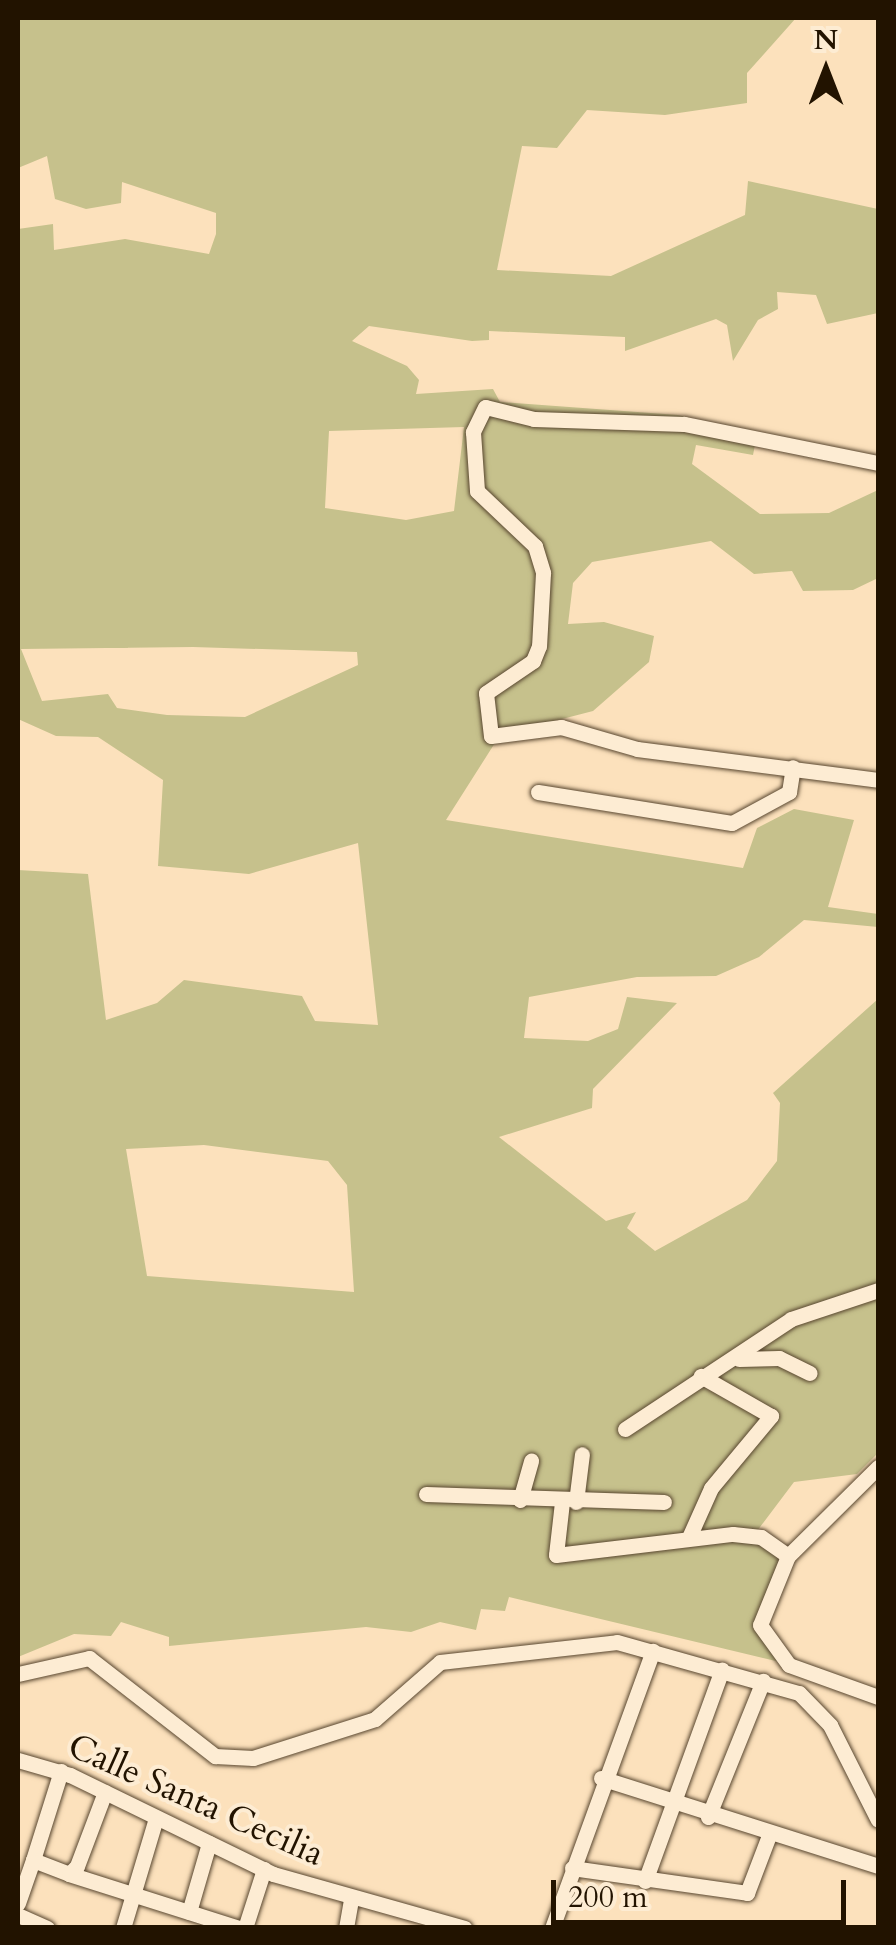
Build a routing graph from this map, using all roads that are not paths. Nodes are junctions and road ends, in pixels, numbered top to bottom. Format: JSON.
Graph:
{"nodes":[{"id":1,"x":878,"y":463,"type":"edge"},
{"id":2,"x":793,"y":767,"type":"junction"},
{"id":3,"x":878,"y":780,"type":"edge"},
{"id":4,"x":538,"y":792,"type":"dead end"},
{"id":5,"x":878,"y":1290,"type":"edge"},
{"id":6,"x":739,"y":1360,"type":"junction"},
{"id":7,"x":810,"y":1373,"type":"dead end"},
{"id":8,"x":701,"y":1376,"type":"junction"},
{"id":9,"x":625,"y":1429,"type":"dead end"},
{"id":10,"x":582,"y":1454,"type":"dead end"},
{"id":11,"x":531,"y":1461,"type":"dead end"},
{"id":12,"x":878,"y":1467,"type":"edge"},
{"id":13,"x":426,"y":1494,"type":"dead end"},
{"id":14,"x":520,"y":1500,"type":"junction"},
{"id":15,"x":569,"y":1502,"type":"junction"},
{"id":16,"x":664,"y":1502,"type":"dead end"},
{"id":17,"x":690,"y":1535,"type":"junction"},
{"id":18,"x":788,"y":1556,"type":"junction"},
{"id":19,"x":652,"y":1650,"type":"junction"},
{"id":20,"x":722,"y":1670,"type":"junction"},
{"id":21,"x":18,"y":1674,"type":"edge"},
{"id":22,"x":763,"y":1681,"type":"junction"},
{"id":23,"x":826,"y":1683,"type":"junction"},
{"id":24,"x":878,"y":1697,"type":"edge"},
{"id":25,"x":815,"y":1706,"type":"junction"},
{"id":26,"x":18,"y":1760,"type":"edge"},
{"id":27,"x":61,"y":1771,"type":"junction"},
{"id":28,"x":600,"y":1778,"type":"junction"},
{"id":29,"x":105,"y":1792,"type":"junction"},
{"id":30,"x":670,"y":1805,"type":"junction"},
{"id":31,"x":708,"y":1817,"type":"junction"},
{"id":32,"x":156,"y":1818,"type":"junction"},
{"id":33,"x":878,"y":1820,"type":"edge"},
{"id":34,"x":768,"y":1838,"type":"junction"},
{"id":35,"x":209,"y":1844,"type":"junction"},
{"id":36,"x":32,"y":1860,"type":"junction"},
{"id":37,"x":878,"y":1866,"type":"edge"},
{"id":38,"x":572,"y":1868,"type":"junction"},
{"id":39,"x":77,"y":1869,"type":"junction"},
{"id":40,"x":264,"y":1869,"type":"junction"},
{"id":41,"x":646,"y":1882,"type":"junction"},
{"id":42,"x":132,"y":1894,"type":"junction"},
{"id":43,"x":351,"y":1900,"type":"junction"},
{"id":44,"x":18,"y":1902,"type":"edge"},
{"id":45,"x":190,"y":1912,"type":"junction"},
{"id":46,"x":18,"y":1915,"type":"edge"},
{"id":47,"x":39,"y":1926,"type":"edge"},
{"id":48,"x":455,"y":1927,"type":"edge"},
{"id":49,"x":123,"y":1928,"type":"edge"},
{"id":50,"x":242,"y":1928,"type":"edge"},
{"id":51,"x":346,"y":1928,"type":"edge"},
{"id":52,"x":552,"y":1928,"type":"edge"}],
"edges":[{"from":1,"to":2,"type":"street"},
{"from":2,"to":3,"type":"street"},
{"from":2,"to":4,"type":"street"},
{"from":5,"to":6,"type":"street"},
{"from":6,"to":7,"type":"street"},
{"from":6,"to":8,"type":"street"},
{"from":8,"to":9,"type":"street"},
{"from":8,"to":17,"type":"street"},
{"from":10,"to":15,"type":"street"},
{"from":11,"to":14,"type":"street"},
{"from":12,"to":18,"type":"street"},
{"from":13,"to":14,"type":"street"},
{"from":14,"to":15,"type":"street"},
{"from":15,"to":16,"type":"street"},
{"from":15,"to":17,"type":"street"},
{"from":17,"to":18,"type":"street"},
{"from":18,"to":23,"type":"street"},
{"from":19,"to":20,"type":"street"},
{"from":19,"to":21,"type":"street"},
{"from":19,"to":28,"type":"street"},
{"from":20,"to":22,"type":"street"},
{"from":20,"to":30,"type":"street"},
{"from":22,"to":25,"type":"street"},
{"from":22,"to":31,"type":"street"},
{"from":23,"to":24,"type":"street"},
{"from":23,"to":25,"type":"street"},
{"from":25,"to":33,"type":"street"},
{"from":26,"to":27,"type":"street","name":"Calle Santa Cecilia"},
{"from":27,"to":29,"type":"street","name":"Calle Santa Cecilia"},
{"from":27,"to":36,"type":"street"},
{"from":28,"to":30,"type":"street"},
{"from":28,"to":38,"type":"street"},
{"from":29,"to":32,"type":"street","name":"Calle Santa Cecilia"},
{"from":29,"to":39,"type":"street"},
{"from":30,"to":31,"type":"street"},
{"from":30,"to":41,"type":"street"},
{"from":31,"to":34,"type":"street"},
{"from":32,"to":35,"type":"street","name":"Calle Santa Cecilia"},
{"from":32,"to":42,"type":"street"},
{"from":34,"to":37,"type":"street"},
{"from":34,"to":41,"type":"street"},
{"from":35,"to":40,"type":"street","name":"Calle Santa Cecilia"},
{"from":35,"to":45,"type":"street"},
{"from":36,"to":39,"type":"street"},
{"from":36,"to":44,"type":"street"},
{"from":38,"to":41,"type":"street"},
{"from":38,"to":52,"type":"street"},
{"from":39,"to":42,"type":"street"},
{"from":40,"to":43,"type":"street","name":"Calle Santa Cecilia"},
{"from":40,"to":50,"type":"street"},
{"from":42,"to":45,"type":"street"},
{"from":42,"to":49,"type":"street"},
{"from":43,"to":48,"type":"street","name":"Calle Santa Cecilia"},
{"from":43,"to":51,"type":"street"},
{"from":45,"to":50,"type":"street"},
{"from":46,"to":47,"type":"street"}]}
